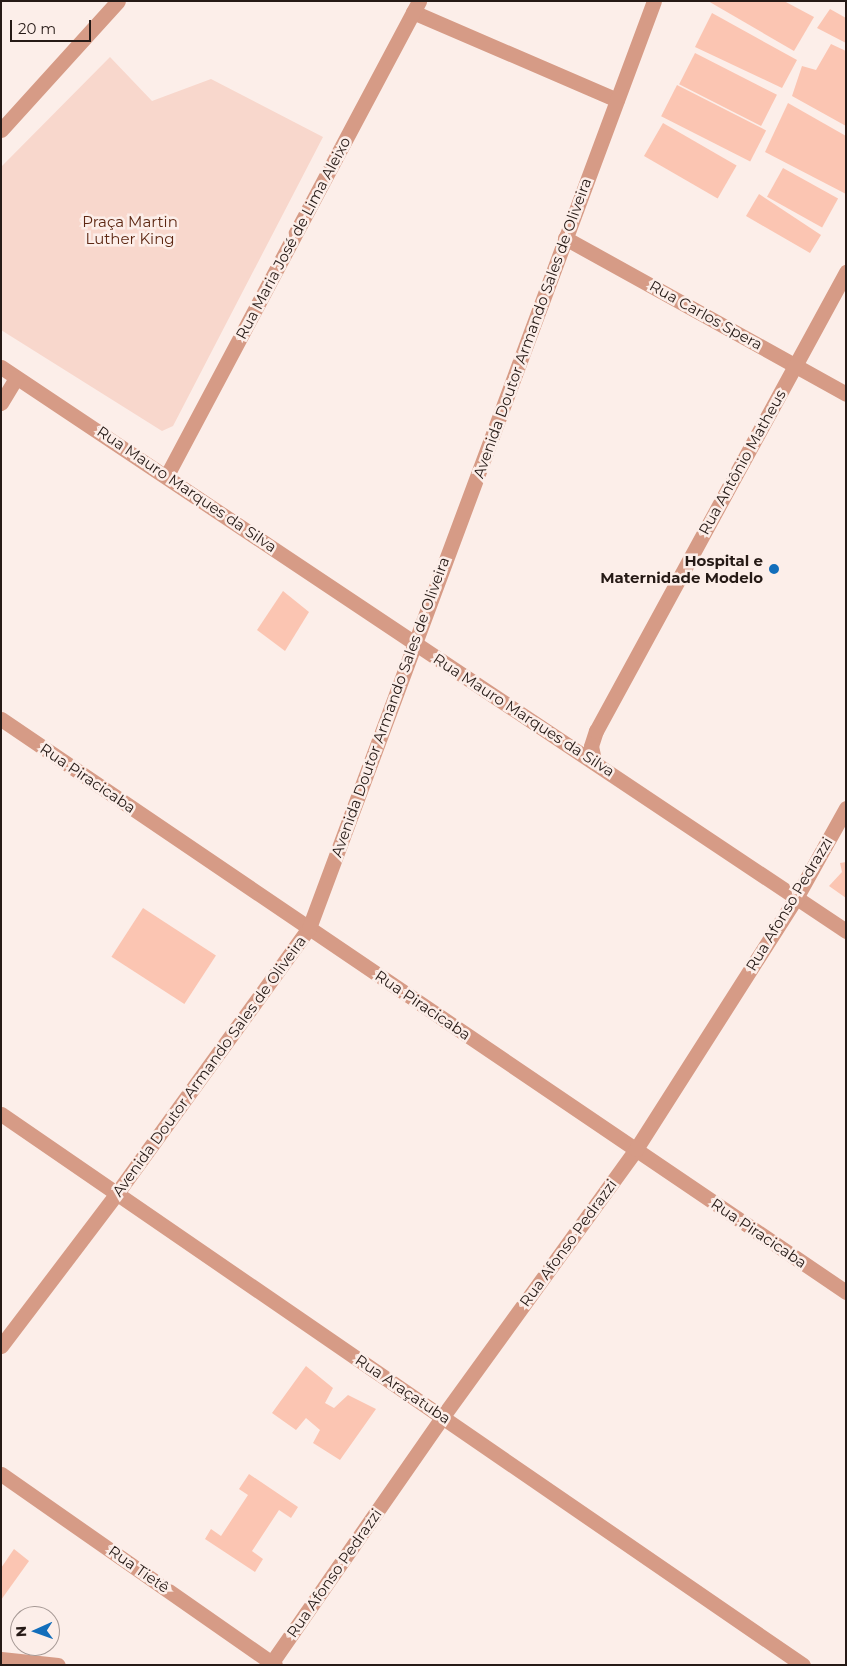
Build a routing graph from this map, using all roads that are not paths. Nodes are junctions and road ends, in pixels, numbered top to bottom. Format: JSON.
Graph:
{"nodes":[{"id":1,"x":118,"y":1,"type":"edge"},
{"id":2,"x":654,"y":1,"type":"edge"},
{"id":3,"x":416,"y":7,"type":"edge"},
{"id":4,"x":617,"y":100,"type":"junction"},
{"id":5,"x":1,"y":130,"type":"edge"},
{"id":6,"x":565,"y":238,"type":"junction"},
{"id":7,"x":846,"y":272,"type":"edge"},
{"id":8,"x":795,"y":364,"type":"junction"},
{"id":9,"x":1,"y":367,"type":"edge"},
{"id":10,"x":16,"y":378,"type":"junction"},
{"id":11,"x":846,"y":394,"type":"edge"},
{"id":12,"x":1,"y":403,"type":"edge"},
{"id":13,"x":167,"y":474,"type":"junction"},
{"id":14,"x":414,"y":643,"type":"junction"},
{"id":15,"x":1,"y":718,"type":"edge"},
{"id":16,"x":594,"y":760,"type":"junction"},
{"id":17,"x":846,"y":808,"type":"edge"},
{"id":18,"x":796,"y":898,"type":"junction"},
{"id":19,"x":308,"y":928,"type":"junction"},
{"id":20,"x":846,"y":931,"type":"edge"},
{"id":21,"x":1,"y":1114,"type":"edge"},
{"id":22,"x":636,"y":1149,"type":"junction"},
{"id":23,"x":117,"y":1194,"type":"junction"},
{"id":24,"x":846,"y":1292,"type":"edge"},
{"id":25,"x":1,"y":1346,"type":"edge"},
{"id":26,"x":443,"y":1416,"type":"junction"},
{"id":27,"x":1,"y":1474,"type":"edge"},
{"id":28,"x":1,"y":1659,"type":"edge"},
{"id":29,"x":273,"y":1664,"type":"edge"},
{"id":30,"x":58,"y":1665,"type":"edge"},
{"id":31,"x":803,"y":1665,"type":"edge"}],
"edges":[{"from":1,"to":5,"type":"street"},
{"from":2,"to":4,"type":"street","name":"Avenida Doutor Armando Sales de Oliveira"},
{"from":3,"to":4,"type":"street"},
{"from":3,"to":13,"type":"street","name":"Rua Maria José de Lima Aleixo"},
{"from":4,"to":6,"type":"street","name":"Avenida Doutor Armando Sales de Oliveira"},
{"from":6,"to":8,"type":"street","name":"Rua Carlos Spera"},
{"from":6,"to":14,"type":"street","name":"Avenida Doutor Armando Sales de Oliveira"},
{"from":7,"to":8,"type":"street","name":"Rua Antônio Matheus"},
{"from":8,"to":11,"type":"street","name":"Rua Carlos Spera"},
{"from":8,"to":16,"type":"street","name":"Rua Antônio Matheus"},
{"from":9,"to":10,"type":"street","name":"Rua Mauro Marques da Silva"},
{"from":10,"to":12,"type":"street"},
{"from":10,"to":13,"type":"street","name":"Rua Mauro Marques da Silva"},
{"from":13,"to":14,"type":"street","name":"Rua Mauro Marques da Silva"},
{"from":14,"to":16,"type":"street","name":"Rua Mauro Marques da Silva"},
{"from":14,"to":19,"type":"street","name":"Avenida Doutor Armando Sales de Oliveira"},
{"from":15,"to":19,"type":"street","name":"Rua Piracicaba"},
{"from":16,"to":18,"type":"street","name":"Rua Mauro Marques da Silva"},
{"from":17,"to":18,"type":"street","name":"Rua Afonso Pedrazzi"},
{"from":18,"to":20,"type":"street","name":"Rua Mauro Marques da Silva"},
{"from":18,"to":22,"type":"street","name":"Rua Afonso Pedrazzi"},
{"from":19,"to":22,"type":"street","name":"Rua Piracicaba"},
{"from":19,"to":23,"type":"street","name":"Avenida Doutor Armando Sales de Oliveira"},
{"from":21,"to":23,"type":"street","name":"Rua Araçatuba"},
{"from":22,"to":24,"type":"street","name":"Rua Piracicaba"},
{"from":22,"to":26,"type":"street","name":"Rua Afonso Pedrazzi"},
{"from":23,"to":25,"type":"street","name":"Avenida Doutor Armando Sales de Oliveira"},
{"from":23,"to":26,"type":"street","name":"Rua Araçatuba"},
{"from":26,"to":29,"type":"street","name":"Rua Afonso Pedrazzi"},
{"from":26,"to":31,"type":"street","name":"Rua Araçatuba"},
{"from":27,"to":29,"type":"street","name":"Rua Tietê"},
{"from":28,"to":30,"type":"street"}]}
